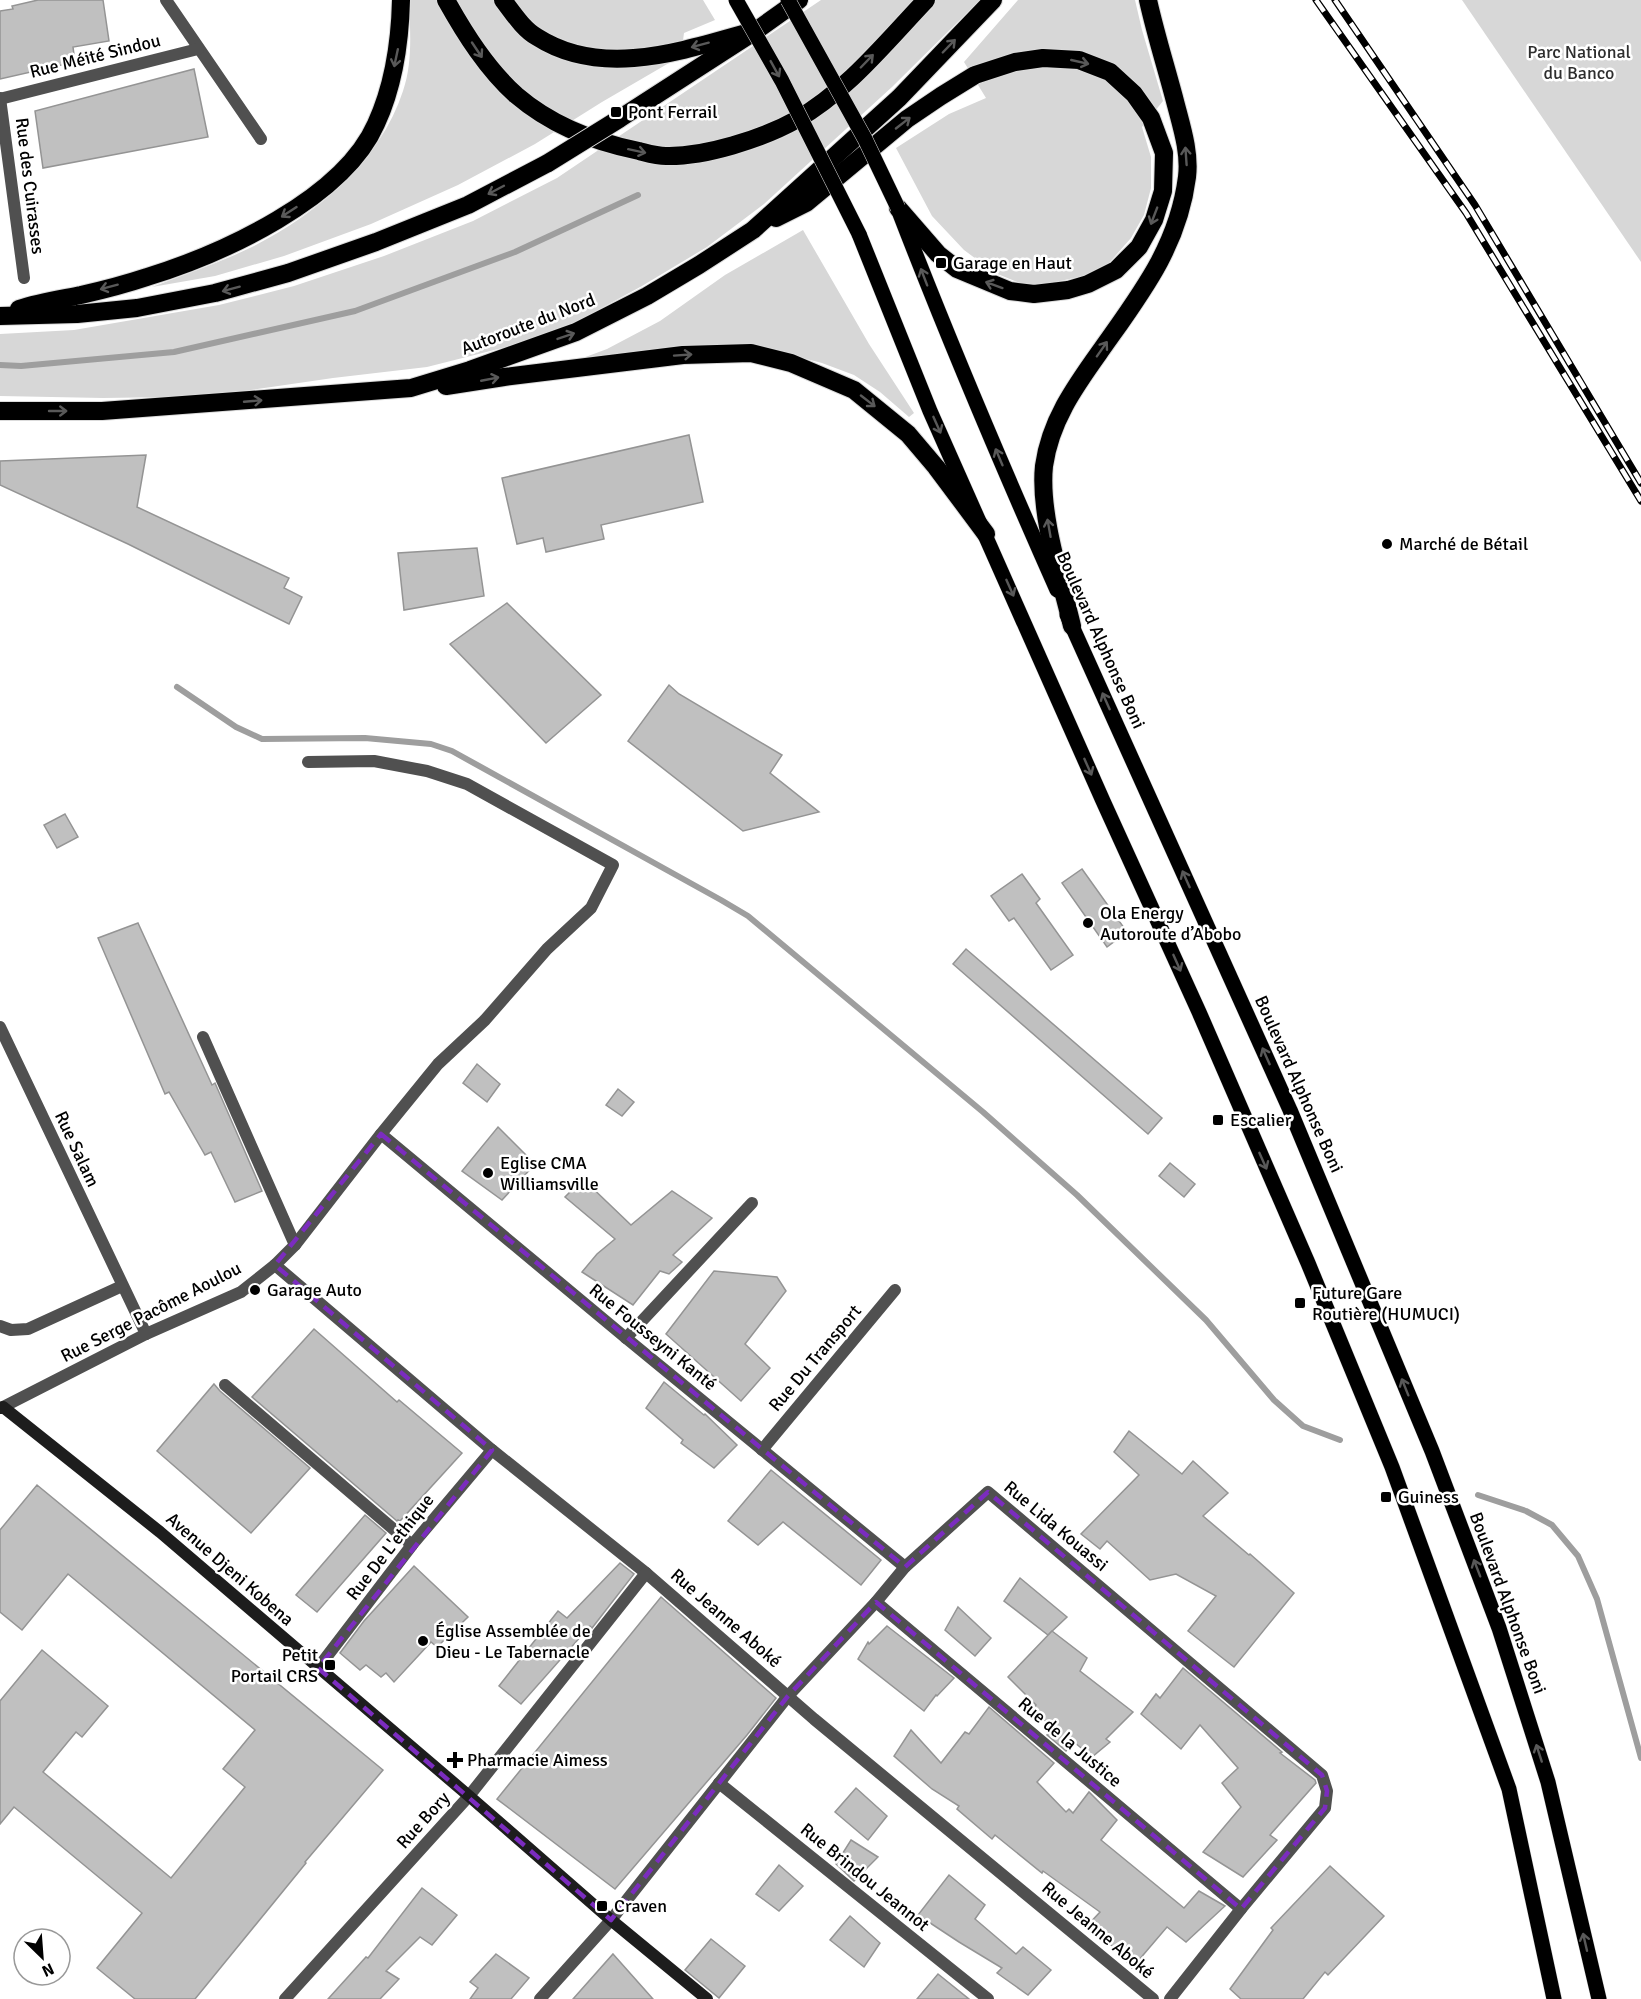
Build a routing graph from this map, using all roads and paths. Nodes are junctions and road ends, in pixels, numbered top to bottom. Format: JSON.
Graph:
{"nodes":[{"id":1,"x":166,"y":0,"type":"edge"},
{"id":2,"x":401,"y":0,"type":"edge"},
{"id":3,"x":446,"y":0,"type":"edge"},
{"id":4,"x":503,"y":0,"type":"edge"},
{"id":5,"x":736,"y":0,"type":"edge"},
{"id":6,"x":788,"y":0,"type":"edge"},
{"id":7,"x":799,"y":0,"type":"edge"},
{"id":8,"x":926,"y":0,"type":"edge"},
{"id":9,"x":993,"y":0,"type":"edge"},
{"id":10,"x":1149,"y":0,"type":"edge"},
{"id":11,"x":757,"y":30,"type":"junction"},
{"id":12,"x":198,"y":49,"type":"junction"},
{"id":13,"x":0,"y":98,"type":"edge"},
{"id":14,"x":261,"y":139,"type":"dead end"},
{"id":15,"x":898,"y":208,"type":"junction"},
{"id":16,"x":753,"y":230,"type":"junction"},
{"id":17,"x":24,"y":278,"type":"dead end"},
{"id":18,"x":0,"y":316,"type":"edge"},
{"id":19,"x":411,"y":388,"type":"junction"},
{"id":20,"x":0,"y":411,"type":"edge"},
{"id":21,"x":986,"y":534,"type":"junction"},
{"id":22,"x":1072,"y":626,"type":"junction"},
{"id":23,"x":308,"y":762,"type":"dead end"},
{"id":24,"x":0,"y":1027,"type":"edge"},
{"id":25,"x":203,"y":1036,"type":"dead end"},
{"id":26,"x":381,"y":1134,"type":"junction"},
{"id":27,"x":752,"y":1203,"type":"dead end"},
{"id":28,"x":295,"y":1245,"type":"junction"},
{"id":29,"x":275,"y":1265,"type":"junction"},
{"id":30,"x":122,"y":1286,"type":"junction"},
{"id":31,"x":895,"y":1290,"type":"dead end"},
{"id":32,"x":0,"y":1326,"type":"edge"},
{"id":33,"x":146,"y":1334,"type":"junction"},
{"id":34,"x":626,"y":1338,"type":"junction"},
{"id":35,"x":225,"y":1385,"type":"dead end"},
{"id":36,"x":2,"y":1408,"type":"edge"},
{"id":37,"x":492,"y":1450,"type":"junction"},
{"id":38,"x":762,"y":1450,"type":"junction"},
{"id":39,"x":412,"y":1545,"type":"junction"},
{"id":40,"x":905,"y":1567,"type":"junction"},
{"id":41,"x":646,"y":1573,"type":"junction"},
{"id":42,"x":876,"y":1602,"type":"junction"},
{"id":43,"x":318,"y":1668,"type":"junction"},
{"id":44,"x":788,"y":1696,"type":"junction"},
{"id":45,"x":719,"y":1783,"type":"junction"},
{"id":46,"x":469,"y":1796,"type":"junction"},
{"id":47,"x":1241,"y":1909,"type":"junction"},
{"id":48,"x":611,"y":1920,"type":"junction"},
{"id":49,"x":285,"y":1999,"type":"edge"},
{"id":50,"x":540,"y":1999,"type":"edge"},
{"id":51,"x":707,"y":1999,"type":"edge"},
{"id":52,"x":988,"y":1999,"type":"edge"},
{"id":53,"x":1153,"y":1999,"type":"edge"},
{"id":54,"x":1170,"y":1999,"type":"edge"},
{"id":55,"x":1554,"y":1999,"type":"edge"},
{"id":56,"x":1599,"y":1999,"type":"edge"}],
"edges":[{"from":1,"to":12,"type":"street"},
{"from":2,"to":18,"type":"highway","one_way":true},
{"from":3,"to":8,"type":"highway","one_way":true},
{"from":11,"to":4,"type":"highway","one_way":true},
{"from":5,"to":21,"type":"main road","one_way":true,"bridge":true},
{"from":6,"to":15,"type":"main road","name":"Boulevard Alphonse Boni","bridge":true},
{"from":7,"to":11,"type":"highway"},
{"from":16,"to":9,"type":"highway","name":"Autoroute du Nord","one_way":true},
{"from":22,"to":10,"type":"highway","one_way":true},
{"from":11,"to":18,"type":"highway","one_way":true,"bridge":true},
{"from":12,"to":13,"type":"street","name":"Rue Méité Sindou"},
{"from":12,"to":14,"type":"street"},
{"from":13,"to":17,"type":"street","name":"Rue des Cuirasses"},
{"from":16,"to":15,"type":"highway","one_way":true},
{"from":22,"to":15,"type":"main road","name":"Boulevard Alphonse Boni","one_way":true},
{"from":19,"to":16,"type":"highway","name":"Autoroute du Nord","one_way":true},
{"from":20,"to":19,"type":"highway","name":"Autoroute du Nord","one_way":true},
{"from":19,"to":21,"type":"highway","one_way":true},
{"from":21,"to":55,"type":"main road","one_way":true},
{"from":56,"to":22,"type":"main road","name":"Boulevard Alphonse Boni","one_way":true},
{"from":23,"to":26,"type":"street","name":"Rue Serge Pacôme Aoulou"},
{"from":24,"to":30,"type":"street","name":"Rue Salam"},
{"from":25,"to":28,"type":"street"},
{"from":26,"to":28,"type":"street","name":"Rue Serge Pacôme Aoulou"},
{"from":26,"to":34,"type":"street","name":"Rue Fousseyni Kanté"},
{"from":27,"to":34,"type":"street"},
{"from":28,"to":29,"type":"street","name":"Rue Serge Pacôme Aoulou"},
{"from":29,"to":33,"type":"street","name":"Rue Serge Pacôme Aoulou"},
{"from":29,"to":37,"type":"street","name":"Rue Jeanne Aboké"},
{"from":30,"to":32,"type":"street"},
{"from":30,"to":33,"type":"street","name":"Rue Salam"},
{"from":31,"to":38,"type":"street","name":"Rue Du Transport"},
{"from":33,"to":36,"type":"street","name":"Rue Serge Pacôme Aoulou"},
{"from":34,"to":38,"type":"street","name":"Rue Fousseyni Kanté"},
{"from":35,"to":39,"type":"street"},
{"from":36,"to":43,"type":"street","name":"Avenue Djeni Kobena"},
{"from":37,"to":39,"type":"street","name":"Rue De L'ethique"},
{"from":37,"to":41,"type":"street","name":"Rue Jeanne Aboké"},
{"from":38,"to":40,"type":"street","name":"Rue Fousseyni Kanté"},
{"from":39,"to":43,"type":"street","name":"Rue De L'ethique"},
{"from":40,"to":42,"type":"street","name":"Rue Lida Kouassi"},
{"from":40,"to":47,"type":"street","name":"Rue Lida Kouassi"},
{"from":41,"to":44,"type":"street","name":"Rue Jeanne Aboké"},
{"from":41,"to":46,"type":"street","name":"Rue Bory"},
{"from":42,"to":44,"type":"street","name":"Rue Lida Kouassi"},
{"from":42,"to":47,"type":"street","name":"Rue de la Justice"},
{"from":43,"to":46,"type":"street","name":"Avenue Djeni Kobena"},
{"from":44,"to":45,"type":"street","name":"Rue Lida Kouassi"},
{"from":44,"to":53,"type":"street","name":"Rue Jeanne Aboké"},
{"from":45,"to":48,"type":"street","name":"Rue Lida Kouassi"},
{"from":45,"to":52,"type":"street","name":"Rue Brindou Jeannot"},
{"from":46,"to":48,"type":"street","name":"Avenue Djeni Kobena"},
{"from":46,"to":49,"type":"street","name":"Rue Bory"},
{"from":47,"to":54,"type":"street","name":"Rue Lida Kouassi"},
{"from":48,"to":50,"type":"street","name":"Rue Lida Kouassi"},
{"from":48,"to":51,"type":"street","name":"Avenue Djeni Kobena"}]}
